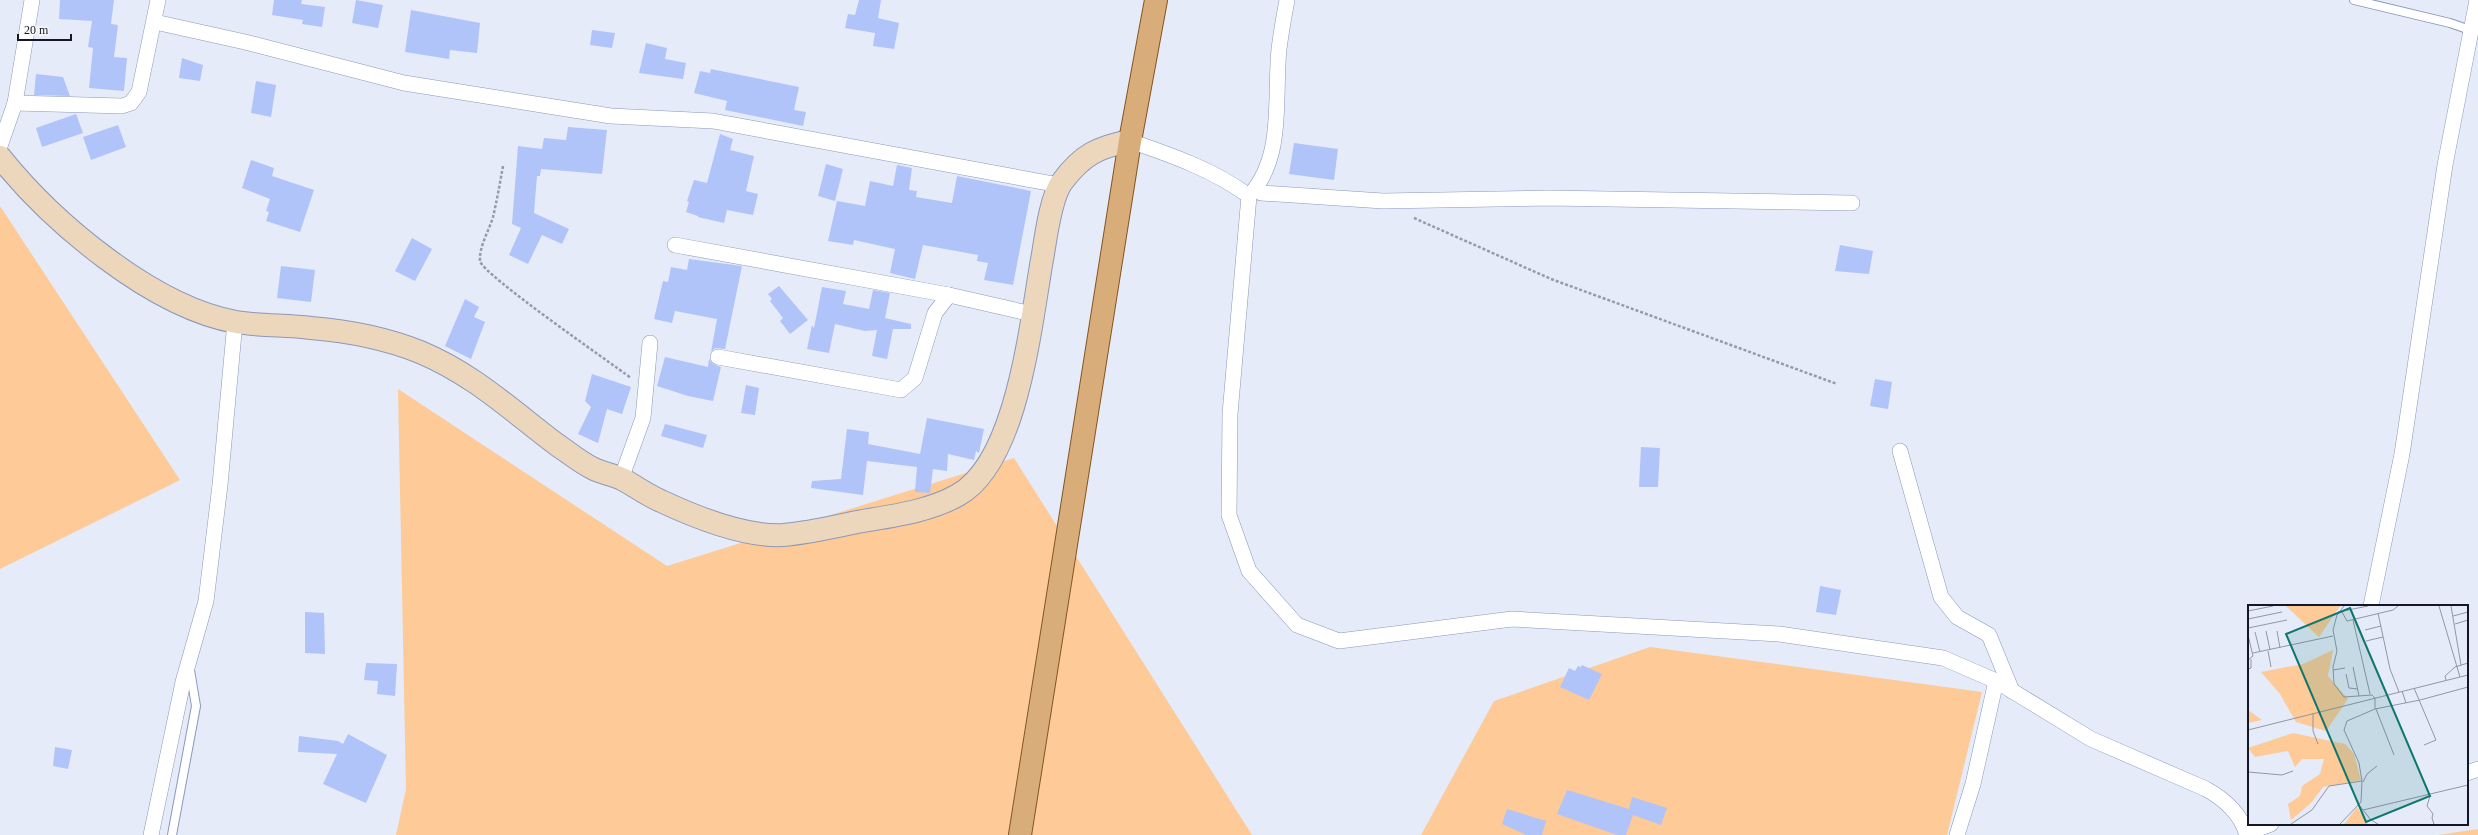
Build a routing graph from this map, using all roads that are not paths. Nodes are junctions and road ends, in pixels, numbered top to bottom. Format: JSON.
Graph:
{"nodes":[{"id":1,"x":32,"y":0,"type":"edge"},
{"id":2,"x":158,"y":0,"type":"edge"},
{"id":3,"x":1156,"y":0,"type":"edge"},
{"id":4,"x":1287,"y":0,"type":"edge"},
{"id":5,"x":2354,"y":0,"type":"edge"},
{"id":6,"x":2477,"y":0,"type":"edge"},
{"id":7,"x":155,"y":22,"type":"junction"},
{"id":8,"x":2473,"y":31,"type":"junction"},
{"id":9,"x":15,"y":103,"type":"junction"},
{"id":10,"x":1130,"y":141,"type":"junction"},
{"id":11,"x":0,"y":146,"type":"edge"},
{"id":12,"x":0,"y":157,"type":"edge"},
{"id":13,"x":1060,"y":185,"type":"junction"},
{"id":14,"x":1252,"y":192,"type":"junction"},
{"id":15,"x":1852,"y":203,"type":"dead end"},
{"id":16,"x":675,"y":245,"type":"dead end"},
{"id":17,"x":949,"y":295,"type":"junction"},
{"id":18,"x":1032,"y":314,"type":"junction"},
{"id":19,"x":235,"y":322,"type":"junction"},
{"id":20,"x":650,"y":343,"type":"dead end"},
{"id":21,"x":718,"y":357,"type":"dead end"},
{"id":22,"x":1900,"y":451,"type":"dead end"},
{"id":23,"x":621,"y":479,"type":"junction"},
{"id":24,"x":2371,"y":605,"type":"edge"},
{"id":25,"x":188,"y":663,"type":"junction"},
{"id":26,"x":1996,"y":681,"type":"junction"},
{"id":27,"x":2012,"y":691,"type":"junction"},
{"id":28,"x":2269,"y":825,"type":"edge"},
{"id":29,"x":2247,"y":834,"type":"edge"},
{"id":30,"x":151,"y":835,"type":"edge"},
{"id":31,"x":172,"y":835,"type":"edge"},
{"id":32,"x":1020,"y":835,"type":"edge"},
{"id":33,"x":1957,"y":835,"type":"edge"}],
"edges":[{"from":1,"to":9,"type":"street"},
{"from":2,"to":7,"type":"street"},
{"from":3,"to":10,"type":"main road"},
{"from":4,"to":14,"type":"street"},
{"from":5,"to":8,"type":"lane"},
{"from":6,"to":8,"type":"street"},
{"from":7,"to":9,"type":"street"},
{"from":7,"to":13,"type":"street"},
{"from":8,"to":24,"type":"street"},
{"from":9,"to":11,"type":"street"},
{"from":10,"to":13,"type":"street"},
{"from":10,"to":14,"type":"street"},
{"from":10,"to":32,"type":"main road"},
{"from":12,"to":19,"type":"street"},
{"from":13,"to":18,"type":"street"},
{"from":14,"to":15,"type":"street"},
{"from":14,"to":26,"type":"street"},
{"from":16,"to":17,"type":"street"},
{"from":17,"to":18,"type":"street"},
{"from":17,"to":21,"type":"street"},
{"from":18,"to":23,"type":"street"},
{"from":19,"to":23,"type":"street"},
{"from":19,"to":25,"type":"street"},
{"from":20,"to":23,"type":"street"},
{"from":22,"to":27,"type":"street"},
{"from":25,"to":30,"type":"street"},
{"from":25,"to":31,"type":"lane"},
{"from":26,"to":27,"type":"street"},
{"from":26,"to":33,"type":"street"},
{"from":27,"to":29,"type":"street"},
{"from":28,"to":29,"type":"street"}]}
